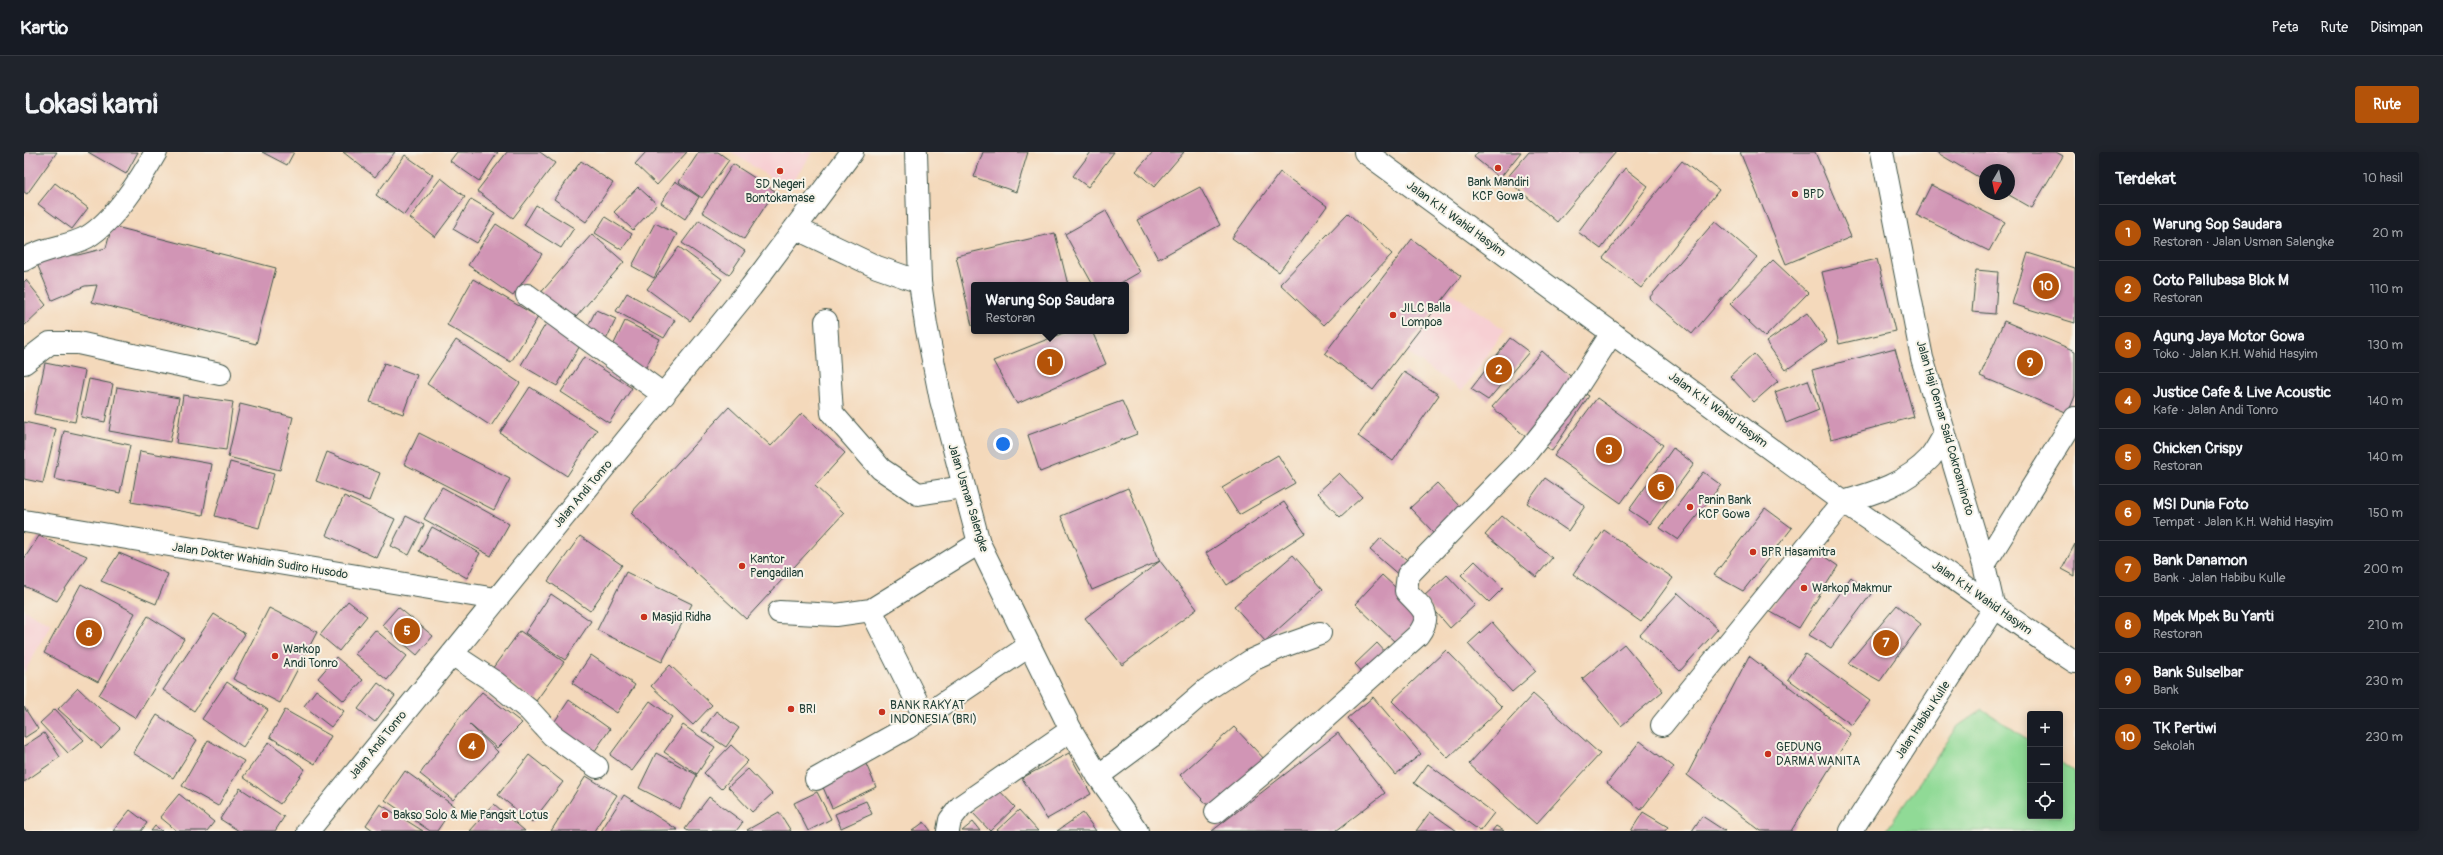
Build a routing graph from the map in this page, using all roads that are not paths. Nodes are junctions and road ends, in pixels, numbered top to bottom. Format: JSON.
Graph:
{"nodes":[{"id":1,"x":156,"y":152,"type":"edge"},
{"id":2,"x":852,"y":152,"type":"edge"},
{"id":3,"x":916,"y":152,"type":"edge"},
{"id":4,"x":1365,"y":152,"type":"edge"},
{"id":5,"x":1882,"y":152,"type":"edge"},
{"id":6,"x":795,"y":228,"type":"junction"},
{"id":7,"x":24,"y":260,"type":"edge"},
{"id":8,"x":920,"y":282,"type":"junction"},
{"id":9,"x":527,"y":295,"type":"dead end"},
{"id":10,"x":826,"y":321,"type":"dead end"},
{"id":11,"x":1612,"y":333,"type":"junction"},
{"id":12,"x":24,"y":363,"type":"edge"},
{"id":13,"x":220,"y":374,"type":"dead end"},
{"id":14,"x":664,"y":395,"type":"junction"},
{"id":15,"x":2075,"y":418,"type":"edge"},
{"id":16,"x":1945,"y":434,"type":"junction"},
{"id":17,"x":963,"y":487,"type":"junction"},
{"id":18,"x":1843,"y":502,"type":"junction"},
{"id":19,"x":24,"y":521,"type":"edge"},
{"id":20,"x":979,"y":543,"type":"junction"},
{"id":21,"x":1984,"y":565,"type":"junction"},
{"id":22,"x":496,"y":600,"type":"junction"},
{"id":23,"x":1994,"y":609,"type":"junction"},
{"id":24,"x":871,"y":610,"type":"junction"},
{"id":25,"x":779,"y":612,"type":"dead end"},
{"id":26,"x":1320,"y":633,"type":"dead end"},
{"id":27,"x":1029,"y":646,"type":"junction"},
{"id":28,"x":452,"y":654,"type":"junction"},
{"id":29,"x":2075,"y":662,"type":"edge"},
{"id":30,"x":924,"y":716,"type":"junction"},
{"id":31,"x":1662,"y":725,"type":"dead end"},
{"id":32,"x":1071,"y":730,"type":"junction"},
{"id":33,"x":597,"y":767,"type":"dead end"},
{"id":34,"x":1098,"y":776,"type":"junction"},
{"id":35,"x":816,"y":779,"type":"dead end"},
{"id":36,"x":1216,"y":812,"type":"dead end"},
{"id":37,"x":308,"y":831,"type":"edge"},
{"id":38,"x":948,"y":831,"type":"edge"},
{"id":39,"x":1137,"y":831,"type":"edge"},
{"id":40,"x":1851,"y":831,"type":"edge"}],
"edges":[{"from":1,"to":7,"type":"main road"},
{"from":2,"to":6,"type":"main road","name":"Jalan Andi Tonro"},
{"from":3,"to":8,"type":"main road","name":"Jalan Usman Salengke"},
{"from":4,"to":11,"type":"main road","name":"Jalan K.H. Wahid Hasyim"},
{"from":5,"to":16,"type":"main road","name":"Jalan Haji Oemar Said Cokroaminoto"},
{"from":6,"to":8,"type":"main road"},
{"from":6,"to":14,"type":"main road","name":"Jalan Andi Tonro"},
{"from":8,"to":17,"type":"main road","name":"Jalan Usman Salengke"},
{"from":9,"to":14,"type":"main road"},
{"from":10,"to":17,"type":"main road"},
{"from":11,"to":18,"type":"main road","name":"Jalan K.H. Wahid Hasyim"},
{"from":11,"to":36,"type":"main road"},
{"from":12,"to":13,"type":"main road"},
{"from":14,"to":22,"type":"main road","name":"Jalan Andi Tonro"},
{"from":15,"to":21,"type":"main road"},
{"from":16,"to":18,"type":"main road"},
{"from":16,"to":21,"type":"main road","name":"Jalan Haji Oemar Said Cokroaminoto"},
{"from":17,"to":20,"type":"main road","name":"Jalan Usman Salengke"},
{"from":18,"to":23,"type":"main road","name":"Jalan K.H. Wahid Hasyim"},
{"from":18,"to":31,"type":"main road"},
{"from":19,"to":22,"type":"main road","name":"Jalan Dokter Wahidin Sudiro Husodo"},
{"from":20,"to":24,"type":"main road"},
{"from":20,"to":27,"type":"main road","name":"Jalan Usman Salengke"},
{"from":21,"to":23,"type":"main road","name":"Jalan Haji Oemar Said Cokroaminoto"},
{"from":22,"to":28,"type":"main road","name":"Jalan Andi Tonro"},
{"from":23,"to":29,"type":"main road","name":"Jalan K.H. Wahid Hasyim"},
{"from":23,"to":40,"type":"main road","name":"Jalan Habibu Kulle"},
{"from":24,"to":25,"type":"main road"},
{"from":24,"to":30,"type":"main road"},
{"from":26,"to":34,"type":"main road"},
{"from":27,"to":30,"type":"main road"},
{"from":27,"to":32,"type":"main road","name":"Jalan Usman Salengke"},
{"from":28,"to":33,"type":"main road"},
{"from":28,"to":37,"type":"main road","name":"Jalan Andi Tonro"},
{"from":30,"to":35,"type":"main road"},
{"from":32,"to":34,"type":"main road","name":"Jalan Usman Salengke"},
{"from":32,"to":38,"type":"main road"},
{"from":34,"to":39,"type":"main road","name":"Jalan Usman Salengke"}]}
